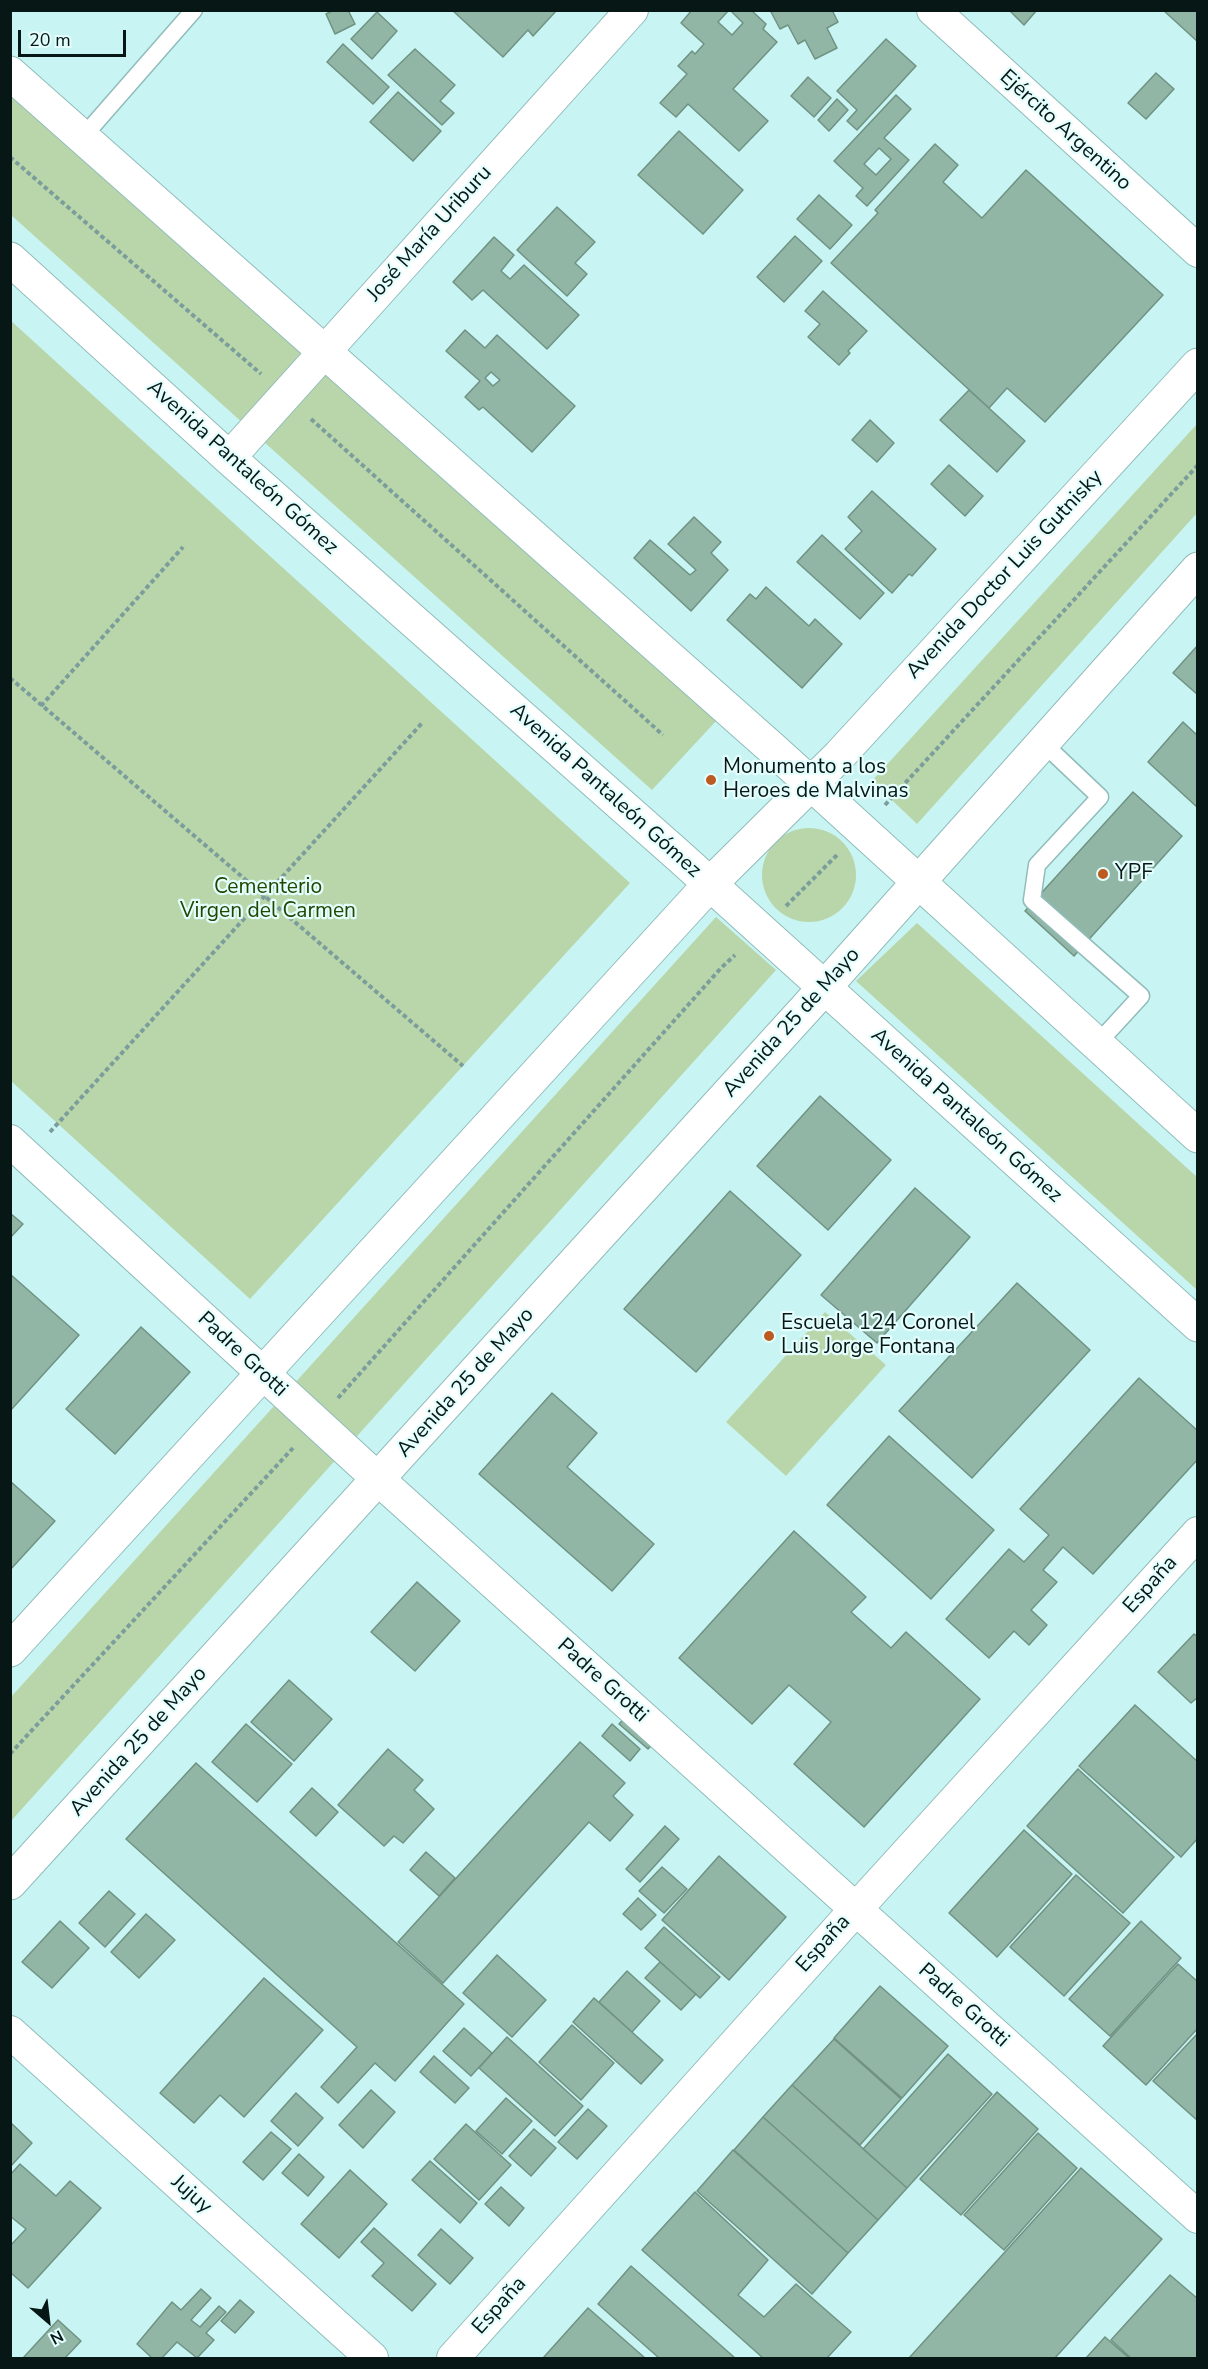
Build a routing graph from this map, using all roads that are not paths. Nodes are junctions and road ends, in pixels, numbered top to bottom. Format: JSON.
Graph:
{"nodes":[{"id":1,"x":194,"y":10,"type":"edge"},
{"id":2,"x":632,"y":10,"type":"edge"},
{"id":3,"x":933,"y":10,"type":"edge"},
{"id":4,"x":10,"y":73,"type":"edge"},
{"id":5,"x":82,"y":138,"type":"junction"},
{"id":6,"x":1197,"y":251,"type":"edge"},
{"id":7,"x":10,"y":259,"type":"edge"},
{"id":8,"x":325,"y":351,"type":"junction"},
{"id":9,"x":1197,"y":365,"type":"edge"},
{"id":10,"x":229,"y":458,"type":"junction"},
{"id":11,"x":1197,"y":569,"type":"edge"},
{"id":12,"x":1043,"y":743,"type":"junction"},
{"id":13,"x":812,"y":784,"type":"junction"},
{"id":14,"x":920,"y":882,"type":"junction"},
{"id":15,"x":710,"y":884,"type":"junction"},
{"id":16,"x":824,"y":988,"type":"junction"},
{"id":17,"x":1097,"y":1044,"type":"junction"},
{"id":18,"x":1197,"y":1136,"type":"edge"},
{"id":19,"x":19,"y":1149,"type":"edge"},
{"id":20,"x":1197,"y":1325,"type":"edge"},
{"id":21,"x":263,"y":1374,"type":"junction"},
{"id":22,"x":378,"y":1479,"type":"junction"},
{"id":23,"x":1197,"y":1533,"type":"edge"},
{"id":24,"x":10,"y":1650,"type":"edge"},
{"id":25,"x":10,"y":1883,"type":"edge"},
{"id":26,"x":856,"y":1909,"type":"junction"},
{"id":27,"x":10,"y":2031,"type":"edge"},
{"id":28,"x":1197,"y":2217,"type":"edge"},
{"id":29,"x":372,"y":2358,"type":"edge"},
{"id":30,"x":453,"y":2358,"type":"edge"}],
"edges":[{"from":1,"to":5,"type":"lane"},
{"from":2,"to":8,"type":"street","name":"José María Uriburu"},
{"from":3,"to":6,"type":"street","name":"Ejército Argentino"},
{"from":4,"to":5,"type":"main road"},
{"from":5,"to":8,"type":"main road"},
{"from":7,"to":10,"type":"main road","name":"Avenida Pantaleón Gómez"},
{"from":8,"to":10,"type":"street","name":"José María Uriburu"},
{"from":8,"to":13,"type":"main road"},
{"from":9,"to":13,"type":"main road","name":"Avenida Doctor Luis Gutnisky"},
{"from":10,"to":15,"type":"main road","name":"Avenida Pantaleón Gómez"},
{"from":11,"to":12,"type":"main road"},
{"from":12,"to":14,"type":"main road"},
{"from":12,"to":17,"type":"lane"},
{"from":13,"to":14,"type":"main road"},
{"from":13,"to":15,"type":"main road"},
{"from":14,"to":16,"type":"main road","name":"Avenida 25 de Mayo"},
{"from":14,"to":17,"type":"main road"},
{"from":15,"to":16,"type":"main road","name":"Avenida Pantaleón Gómez"},
{"from":15,"to":21,"type":"main road"},
{"from":16,"to":20,"type":"main road","name":"Avenida Pantaleón Gómez"},
{"from":16,"to":22,"type":"main road","name":"Avenida 25 de Mayo"},
{"from":17,"to":18,"type":"main road"},
{"from":19,"to":21,"type":"street","name":"Padre Grotti"},
{"from":21,"to":22,"type":"street","name":"Padre Grotti"},
{"from":21,"to":24,"type":"main road"},
{"from":22,"to":25,"type":"main road","name":"Avenida 25 de Mayo"},
{"from":22,"to":26,"type":"street","name":"Padre Grotti"},
{"from":23,"to":26,"type":"street","name":"España"},
{"from":26,"to":28,"type":"street","name":"Padre Grotti"},
{"from":26,"to":30,"type":"street","name":"España"},
{"from":27,"to":29,"type":"street","name":"Jujuy"}]}
